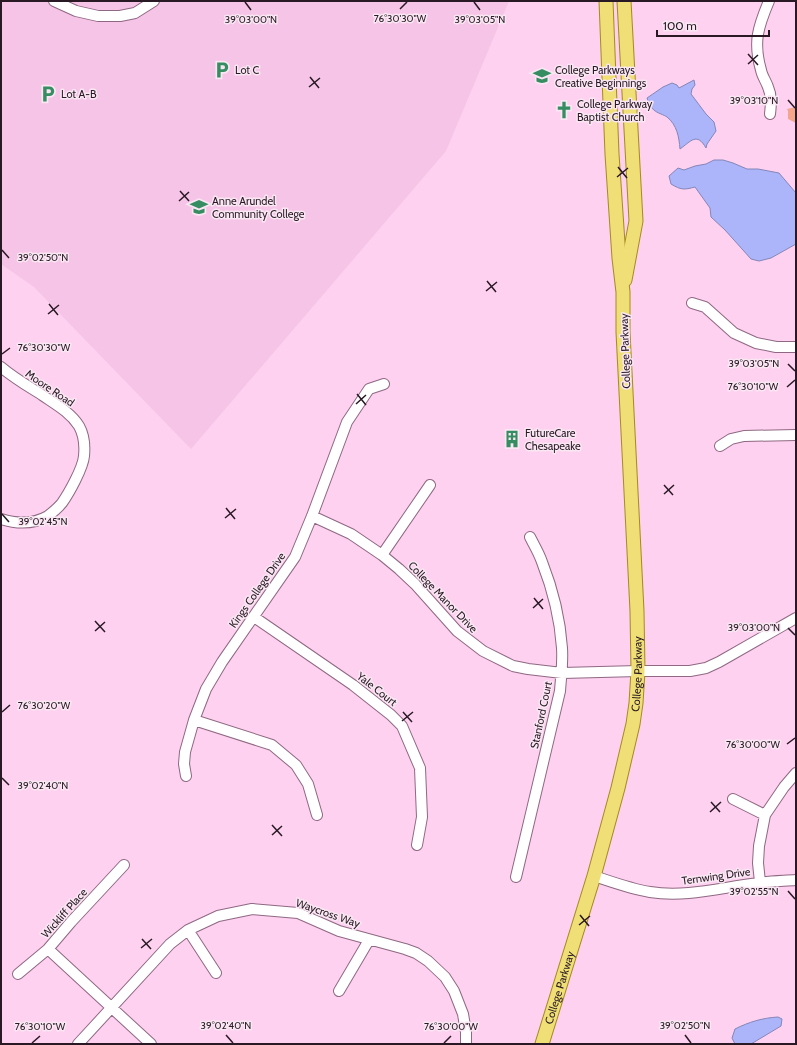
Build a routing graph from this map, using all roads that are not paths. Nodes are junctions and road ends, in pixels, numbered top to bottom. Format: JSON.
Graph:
{"nodes":[{"id":1,"x":54,"y":1,"type":"edge"},
{"id":2,"x":154,"y":1,"type":"edge"},
{"id":3,"x":606,"y":1,"type":"edge"},
{"id":4,"x":624,"y":1,"type":"edge"},
{"id":5,"x":770,"y":1,"type":"edge"},
{"id":6,"x":629,"y":102,"type":"junction"},
{"id":7,"x":770,"y":114,"type":"dead end"},
{"id":8,"x":612,"y":154,"type":"junction"},
{"id":9,"x":636,"y":220,"type":"junction"},
{"id":10,"x":623,"y":292,"type":"junction"},
{"id":11,"x":692,"y":303,"type":"dead end"},
{"id":12,"x":796,"y":347,"type":"edge"},
{"id":13,"x":1,"y":367,"type":"edge"},
{"id":14,"x":384,"y":384,"type":"dead end"},
{"id":15,"x":796,"y":435,"type":"edge"},
{"id":16,"x":720,"y":446,"type":"dead end"},
{"id":17,"x":430,"y":485,"type":"dead end"},
{"id":18,"x":312,"y":516,"type":"junction"},
{"id":19,"x":1,"y":519,"type":"edge"},
{"id":20,"x":530,"y":537,"type":"dead end"},
{"id":21,"x":382,"y":555,"type":"junction"},
{"id":22,"x":254,"y":617,"type":"junction"},
{"id":23,"x":796,"y":618,"type":"edge"},
{"id":24,"x":638,"y":671,"type":"junction"},
{"id":25,"x":562,"y":673,"type":"junction"},
{"id":26,"x":194,"y":720,"type":"junction"},
{"id":27,"x":796,"y":773,"type":"edge"},
{"id":28,"x":186,"y":776,"type":"dead end"},
{"id":29,"x":733,"y":799,"type":"dead end"},
{"id":30,"x":317,"y":814,"type":"dead end"},
{"id":31,"x":765,"y":816,"type":"junction"},
{"id":32,"x":416,"y":845,"type":"dead end"},
{"id":33,"x":124,"y":865,"type":"dead end"},
{"id":34,"x":594,"y":876,"type":"junction"},
{"id":35,"x":516,"y":877,"type":"dead end"},
{"id":36,"x":796,"y":880,"type":"edge"},
{"id":37,"x":760,"y":882,"type":"junction"},
{"id":38,"x":188,"y":930,"type":"junction"},
{"id":39,"x":369,"y":940,"type":"junction"},
{"id":40,"x":48,"y":949,"type":"junction"},
{"id":41,"x":216,"y":973,"type":"dead end"},
{"id":42,"x":18,"y":974,"type":"dead end"},
{"id":43,"x":339,"y":991,"type":"dead end"},
{"id":44,"x":111,"y":1008,"type":"junction"},
{"id":45,"x":78,"y":1044,"type":"edge"},
{"id":46,"x":151,"y":1044,"type":"edge"},
{"id":47,"x":466,"y":1044,"type":"edge"},
{"id":48,"x":542,"y":1044,"type":"edge"}],
"edges":[{"from":1,"to":2,"type":"street"},
{"from":3,"to":8,"type":"main road","name":"College Parkway"},
{"from":4,"to":6,"type":"main road","name":"College Parkway"},
{"from":5,"to":7,"type":"street"},
{"from":6,"to":8,"type":"main road"},
{"from":6,"to":9,"type":"main road","name":"College Parkway"},
{"from":8,"to":9,"type":"main road"},
{"from":8,"to":10,"type":"main road","name":"College Parkway"},
{"from":9,"to":10,"type":"main road","name":"College Parkway"},
{"from":10,"to":24,"type":"main road","name":"College Parkway"},
{"from":11,"to":12,"type":"street"},
{"from":13,"to":19,"type":"street","name":"Moore Road"},
{"from":14,"to":18,"type":"street","name":"Kings College Drive"},
{"from":15,"to":16,"type":"street"},
{"from":17,"to":21,"type":"street"},
{"from":18,"to":21,"type":"street","name":"College Manor Drive"},
{"from":18,"to":22,"type":"street","name":"Kings College Drive"},
{"from":20,"to":25,"type":"street","name":"Stanford Court"},
{"from":21,"to":25,"type":"street","name":"College Manor Drive"},
{"from":22,"to":26,"type":"street","name":"Kings College Drive"},
{"from":22,"to":32,"type":"street","name":"Yale Court"},
{"from":23,"to":24,"type":"street","name":"College Manor Drive"},
{"from":24,"to":25,"type":"street","name":"College Manor Drive"},
{"from":24,"to":34,"type":"main road","name":"College Parkway"},
{"from":25,"to":35,"type":"street","name":"Stanford Court"},
{"from":26,"to":28,"type":"street","name":"Kings College Drive"},
{"from":26,"to":30,"type":"street"},
{"from":27,"to":31,"type":"street"},
{"from":29,"to":31,"type":"street"},
{"from":31,"to":37,"type":"street"},
{"from":33,"to":40,"type":"street","name":"Wickliff Place"},
{"from":34,"to":37,"type":"street","name":"Ternwing Drive"},
{"from":34,"to":48,"type":"main road","name":"College Parkway"},
{"from":36,"to":37,"type":"street","name":"Ternwing Drive"},
{"from":38,"to":39,"type":"street","name":"Waycross Way"},
{"from":38,"to":41,"type":"street"},
{"from":38,"to":44,"type":"street","name":"Waycross Way"},
{"from":39,"to":43,"type":"street"},
{"from":39,"to":47,"type":"street","name":"Waycross Way"},
{"from":40,"to":42,"type":"street","name":"Wickliff Place"},
{"from":40,"to":44,"type":"street"},
{"from":44,"to":45,"type":"street","name":"Waycross Way"},
{"from":44,"to":46,"type":"street"}]}
